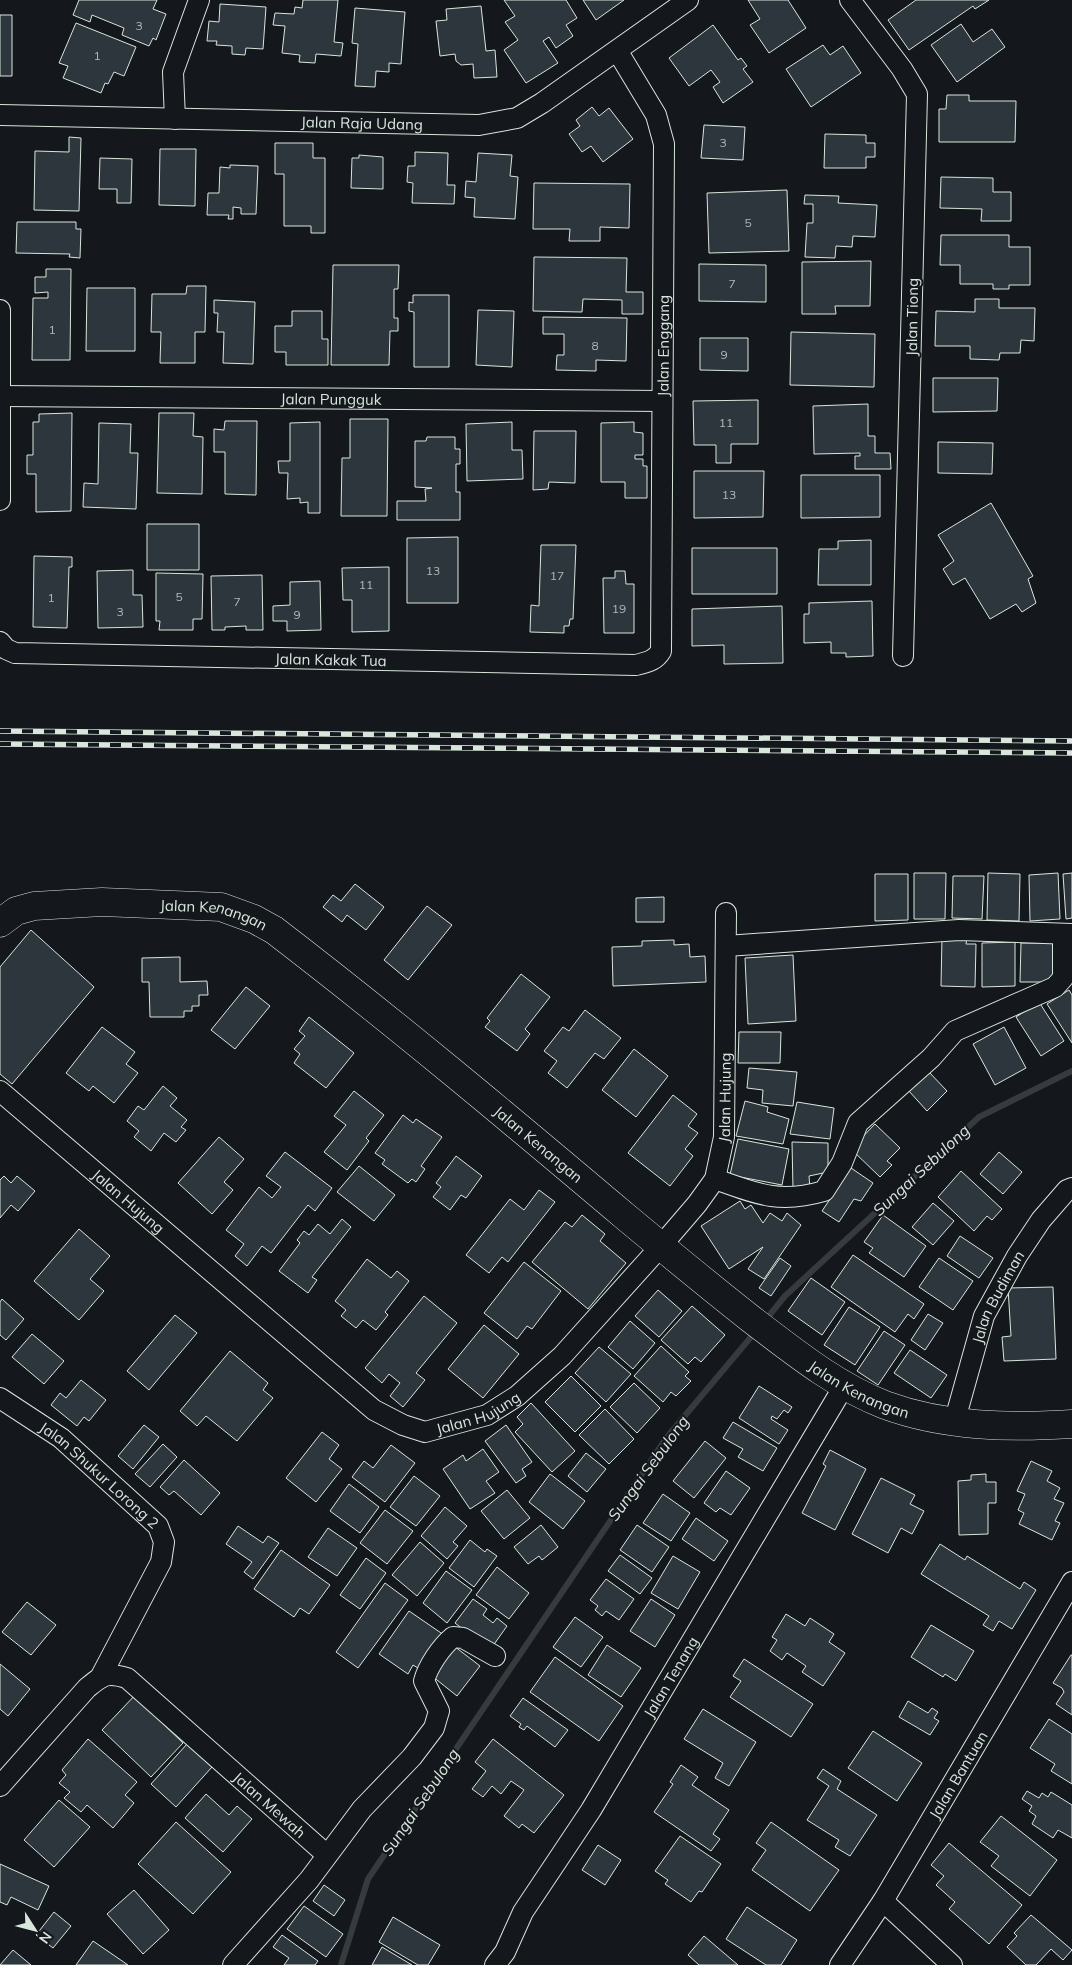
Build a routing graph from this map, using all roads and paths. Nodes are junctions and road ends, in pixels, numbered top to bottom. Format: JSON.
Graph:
{"nodes":[{"id":1,"x":200,"y":0,"type":"edge"},
{"id":2,"x":688,"y":0,"type":"edge"},
{"id":3,"x":850,"y":0,"type":"edge"},
{"id":4,"x":618,"y":52,"type":"junction"},
{"id":5,"x":0,"y":115,"type":"edge"},
{"id":6,"x":176,"y":119,"type":"junction"},
{"id":7,"x":0,"y":310,"type":"edge"},
{"id":8,"x":1,"y":396,"type":"edge"},
{"id":9,"x":662,"y":401,"type":"junction"},
{"id":10,"x":0,"y":500,"type":"edge"},
{"id":11,"x":0,"y":642,"type":"edge"},
{"id":12,"x":661,"y":651,"type":"joint"},
{"id":13,"x":903,"y":656,"type":"dead end"},
{"id":14,"x":726,"y":914,"type":"dead end"},
{"id":15,"x":0,"y":923,"type":"edge"},
{"id":16,"x":1067,"y":934,"type":"edge"},
{"id":17,"x":726,"y":946,"type":"junction"},
{"id":18,"x":0,"y":1091,"type":"edge"},
{"id":19,"x":715,"y":1179,"type":"junction"},
{"id":20,"x":1072,"y":1188,"type":"edge"},
{"id":21,"x":661,"y":1246,"type":"junction"},
{"id":22,"x":844,"y":1386,"type":"junction"},
{"id":23,"x":0,"y":1398,"type":"edge"},
{"id":24,"x":954,"y":1423,"type":"junction"},
{"id":25,"x":1072,"y":1424,"type":"edge"},
{"id":26,"x":1072,"y":1582,"type":"edge"},
{"id":27,"x":495,"y":1656,"type":"dead end"},
{"id":28,"x":100,"y":1678,"type":"junction"},
{"id":29,"x":0,"y":1786,"type":"edge"},
{"id":30,"x":327,"y":1855,"type":"junction"},
{"id":31,"x":883,"y":1901,"type":"junction"},
{"id":32,"x":233,"y":1965,"type":"edge"},
{"id":33,"x":494,"y":1965,"type":"edge"},
{"id":34,"x":840,"y":1965,"type":"edge"},
{"id":35,"x":952,"y":1965,"type":"edge"}],
"edges":[{"from":1,"to":6,"type":"street"},
{"from":2,"to":4,"type":"street","name":"Jalan Raja Udang"},
{"from":3,"to":13,"type":"street","name":"Jalan Tiong"},
{"from":4,"to":6,"type":"street","name":"Jalan Raja Udang"},
{"from":4,"to":9,"type":"street","name":"Jalan Enggang"},
{"from":5,"to":6,"type":"street","name":"Jalan Raja Udang"},
{"from":7,"to":8,"type":"street"},
{"from":8,"to":9,"type":"street","name":"Jalan Pungguk"},
{"from":8,"to":10,"type":"street"},
{"from":9,"to":12,"type":"street","name":"Jalan Enggang"},
{"from":11,"to":12,"type":"street","name":"Jalan Kakak Tua"},
{"from":14,"to":17,"type":"street","name":"Jalan Hujung"},
{"from":15,"to":21,"type":"street","name":"Jalan Kenangan"},
{"from":16,"to":17,"type":"street"},
{"from":16,"to":19,"type":"street"},
{"from":17,"to":19,"type":"street","name":"Jalan Hujung"},
{"from":18,"to":21,"type":"street","name":"Jalan Hujung"},
{"from":19,"to":21,"type":"street","name":"Jalan Hujung"},
{"from":20,"to":24,"type":"street","name":"Jalan Budiman"},
{"from":21,"to":22,"type":"street","name":"Jalan Kenangan"},
{"from":22,"to":24,"type":"street","name":"Jalan Kenangan"},
{"from":22,"to":33,"type":"street","name":"Jalan Tenang"},
{"from":23,"to":28,"type":"street","name":"Jalan Shukur Lorong 2"},
{"from":24,"to":25,"type":"street","name":"Jalan Kenangan"},
{"from":26,"to":31,"type":"street","name":"Jalan Bantuan"},
{"from":27,"to":30,"type":"street"},
{"from":28,"to":29,"type":"street"},
{"from":28,"to":30,"type":"street","name":"Jalan Mewah"},
{"from":30,"to":32,"type":"street"},
{"from":31,"to":34,"type":"street","name":"Jalan Bantuan"},
{"from":31,"to":35,"type":"street"}]}
